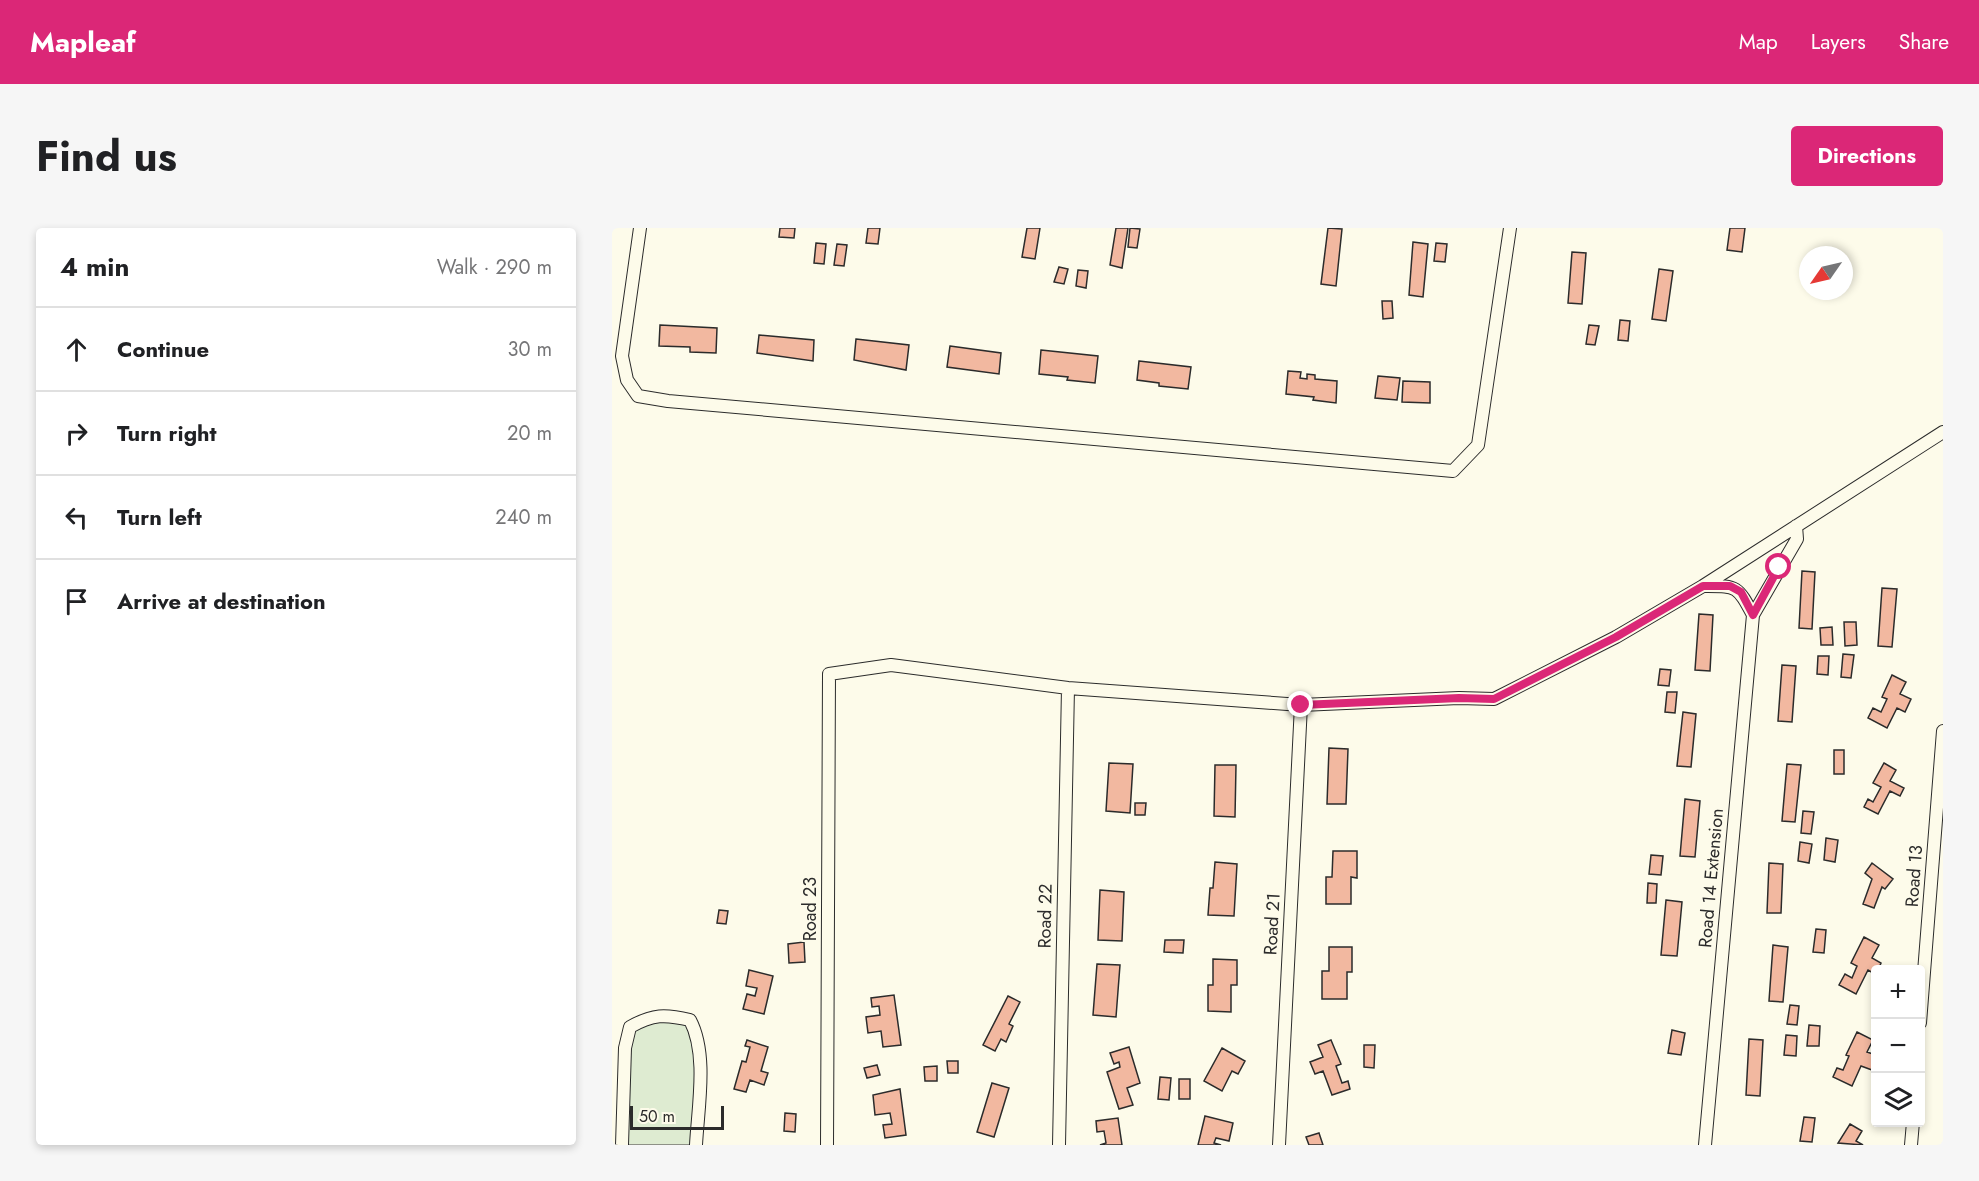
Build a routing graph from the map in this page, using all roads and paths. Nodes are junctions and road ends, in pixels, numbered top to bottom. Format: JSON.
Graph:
{"nodes":[{"id":1,"x":640,"y":228,"type":"edge"},
{"id":2,"x":1510,"y":228,"type":"edge"},
{"id":3,"x":1943,"y":432,"type":"edge"},
{"id":4,"x":1796,"y":526,"type":"junction"},
{"id":5,"x":1703,"y":586,"type":"junction"},
{"id":6,"x":1753,"y":615,"type":"junction"},
{"id":7,"x":1068,"y":688,"type":"junction"},
{"id":8,"x":1301,"y":705,"type":"junction"},
{"id":9,"x":1943,"y":731,"type":"edge"},
{"id":10,"x":1920,"y":1019,"type":"edge"},
{"id":11,"x":1913,"y":1127,"type":"edge"},
{"id":12,"x":622,"y":1145,"type":"edge"},
{"id":13,"x":696,"y":1145,"type":"edge"},
{"id":14,"x":827,"y":1145,"type":"edge"},
{"id":15,"x":1059,"y":1145,"type":"edge"},
{"id":16,"x":1279,"y":1145,"type":"edge"},
{"id":17,"x":1705,"y":1145,"type":"edge"},
{"id":18,"x":1911,"y":1145,"type":"edge"}],
"edges":[{"from":1,"to":2,"type":"street"},
{"from":3,"to":4,"type":"street"},
{"from":4,"to":5,"type":"street"},
{"from":4,"to":6,"type":"street"},
{"from":5,"to":6,"type":"street"},
{"from":5,"to":8,"type":"street"},
{"from":6,"to":17,"type":"street","name":"Road 14 Extension"},
{"from":7,"to":8,"type":"street"},
{"from":7,"to":14,"type":"street","name":"Road 23"},
{"from":7,"to":15,"type":"street","name":"Road 22"},
{"from":8,"to":16,"type":"street","name":"Road 21"},
{"from":9,"to":10,"type":"street","name":"Road 13"},
{"from":11,"to":18,"type":"street"},
{"from":12,"to":13,"type":"street"}]}
